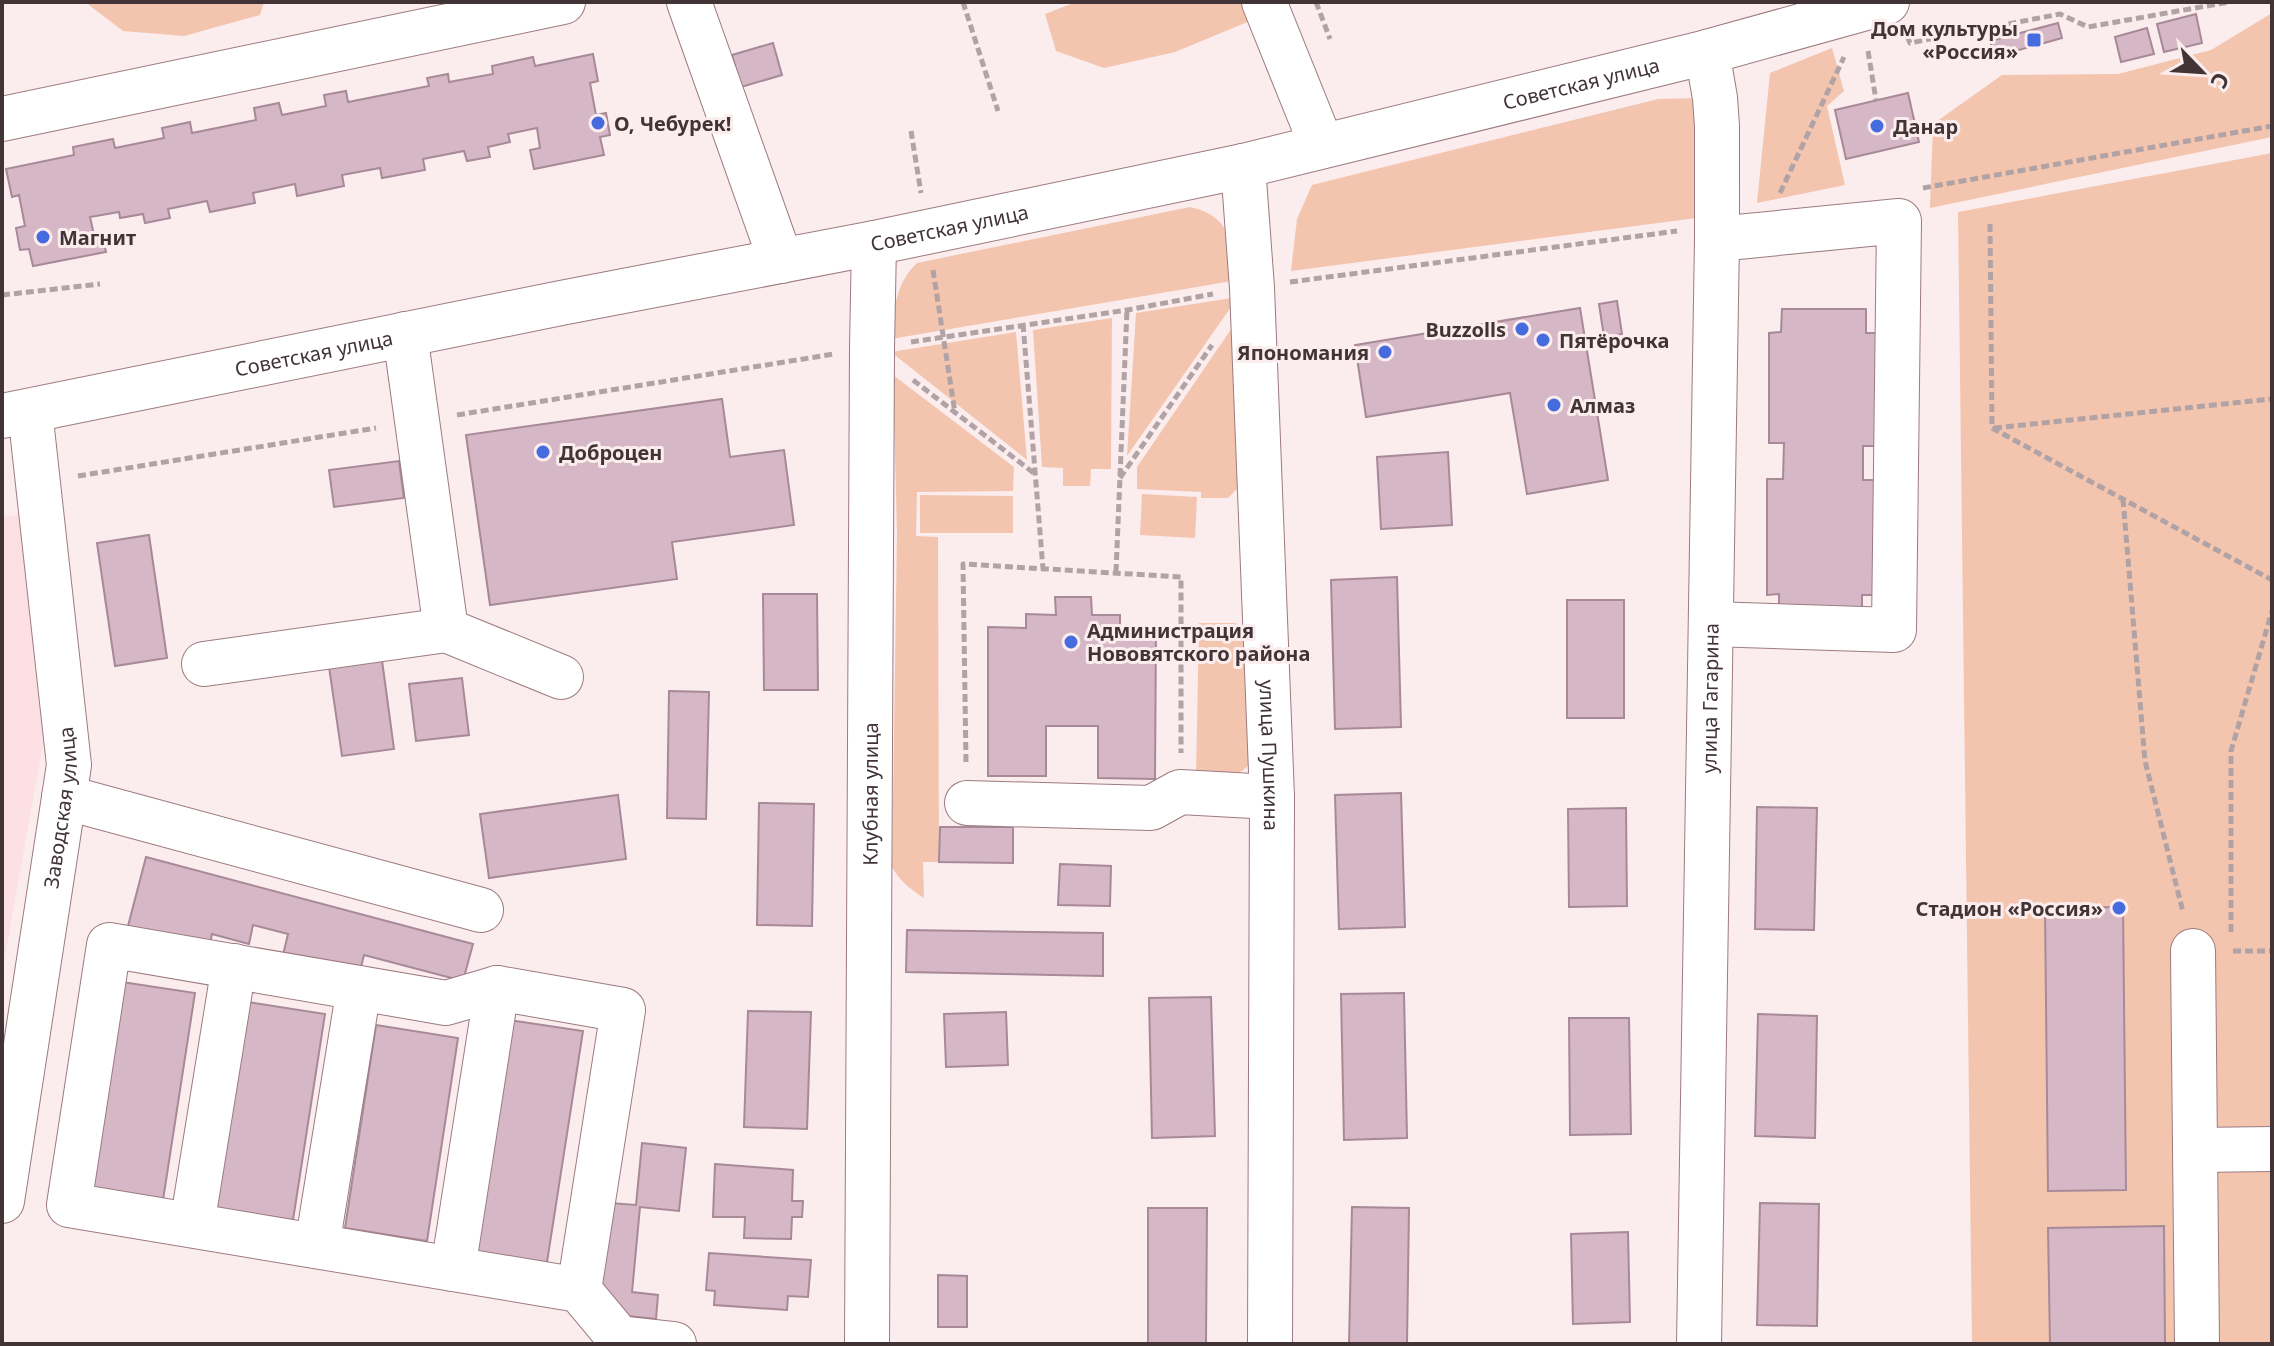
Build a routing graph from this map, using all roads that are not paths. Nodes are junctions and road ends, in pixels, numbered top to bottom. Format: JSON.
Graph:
{"nodes":[{"id":1,"x":563,"y":2,"type":"edge"},
{"id":2,"x":689,"y":2,"type":"edge"},
{"id":3,"x":1264,"y":2,"type":"edge"},
{"id":4,"x":1896,"y":16,"type":"edge"},
{"id":5,"x":1707,"y":52,"type":"junction"},
{"id":6,"x":2,"y":119,"type":"edge"},
{"id":7,"x":1322,"y":146,"type":"junction"},
{"id":8,"x":1243,"y":166,"type":"junction"},
{"id":9,"x":1717,"y":239,"type":"junction"},
{"id":10,"x":874,"y":243,"type":"junction"},
{"id":11,"x":781,"y":261,"type":"junction"},
{"id":12,"x":405,"y":334,"type":"junction"},
{"id":13,"x":16,"y":413,"type":"edge"},
{"id":14,"x":1711,"y":624,"type":"junction"},
{"id":15,"x":446,"y":630,"type":"junction"},
{"id":16,"x":204,"y":664,"type":"dead end"},
{"id":17,"x":561,"y":677,"type":"dead end"},
{"id":18,"x":64,"y":797,"type":"junction"},
{"id":19,"x":1272,"y":797,"type":"junction"},
{"id":20,"x":967,"y":803,"type":"road end"},
{"id":21,"x":481,"y":910,"type":"dead end"},
{"id":22,"x":43,"y":934,"type":"junction"},
{"id":23,"x":109,"y":945,"type":"junction"},
{"id":24,"x":2212,"y":951,"type":"road end"},
{"id":25,"x":234,"y":966,"type":"junction"},
{"id":26,"x":359,"y":988,"type":"junction"},
{"id":27,"x":497,"y":988,"type":"junction"},
{"id":28,"x":2272,"y":1149,"type":"edge"},
{"id":29,"x":2196,"y":1150,"type":"junction"},
{"id":30,"x":2,"y":1201,"type":"edge"},
{"id":31,"x":192,"y":1225,"type":"junction"},
{"id":32,"x":317,"y":1246,"type":"junction"},
{"id":33,"x":453,"y":1269,"type":"junction"},
{"id":34,"x":579,"y":1290,"type":"junction"},
{"id":35,"x":618,"y":1341,"type":"edge"},
{"id":36,"x":674,"y":1344,"type":"edge"},
{"id":37,"x":867,"y":1344,"type":"edge"},
{"id":38,"x":1270,"y":1344,"type":"edge"},
{"id":39,"x":1699,"y":1344,"type":"edge"},
{"id":40,"x":2197,"y":1344,"type":"edge"}],
"edges":[{"from":1,"to":6,"type":"street"},
{"from":2,"to":11,"type":"street"},
{"from":3,"to":7,"type":"street"},
{"from":4,"to":5,"type":"street","name":"Советская улица"},
{"from":5,"to":7,"type":"street","name":"Советская улица"},
{"from":5,"to":9,"type":"street","name":"улица Гагарина"},
{"from":7,"to":8,"type":"street","name":"Советская улица"},
{"from":8,"to":10,"type":"street","name":"Советская улица"},
{"from":8,"to":19,"type":"street","name":"улица Пушкина"},
{"from":9,"to":14,"type":"street","name":"улица Гагарина"},
{"from":9,"to":14,"type":"street"},
{"from":10,"to":11,"type":"street","name":"Советская улица"},
{"from":10,"to":37,"type":"street","name":"Клубная улица"},
{"from":11,"to":12,"type":"street","name":"Советская улица"},
{"from":12,"to":13,"type":"street","name":"Советская улица"},
{"from":12,"to":15,"type":"street"},
{"from":13,"to":18,"type":"street","name":"Заводская улица"},
{"from":14,"to":39,"type":"street","name":"улица Гагарина"},
{"from":15,"to":16,"type":"street"},
{"from":15,"to":17,"type":"street"},
{"from":18,"to":21,"type":"street"},
{"from":18,"to":22,"type":"street","name":"Заводская улица"},
{"from":19,"to":20,"type":"street"},
{"from":19,"to":38,"type":"street","name":"улица Пушкина"},
{"from":22,"to":23,"type":"street"},
{"from":22,"to":30,"type":"street","name":"Заводская улица"},
{"from":23,"to":25,"type":"street"},
{"from":23,"to":31,"type":"street"},
{"from":24,"to":29,"type":"street"},
{"from":25,"to":26,"type":"street"},
{"from":25,"to":31,"type":"street"},
{"from":26,"to":27,"type":"street"},
{"from":26,"to":32,"type":"street"},
{"from":27,"to":33,"type":"street"},
{"from":27,"to":34,"type":"street"},
{"from":28,"to":29,"type":"street"},
{"from":29,"to":40,"type":"street"},
{"from":31,"to":32,"type":"street"},
{"from":32,"to":33,"type":"street"},
{"from":33,"to":34,"type":"street"},
{"from":34,"to":35,"type":"street"},
{"from":35,"to":36,"type":"street"}]}
